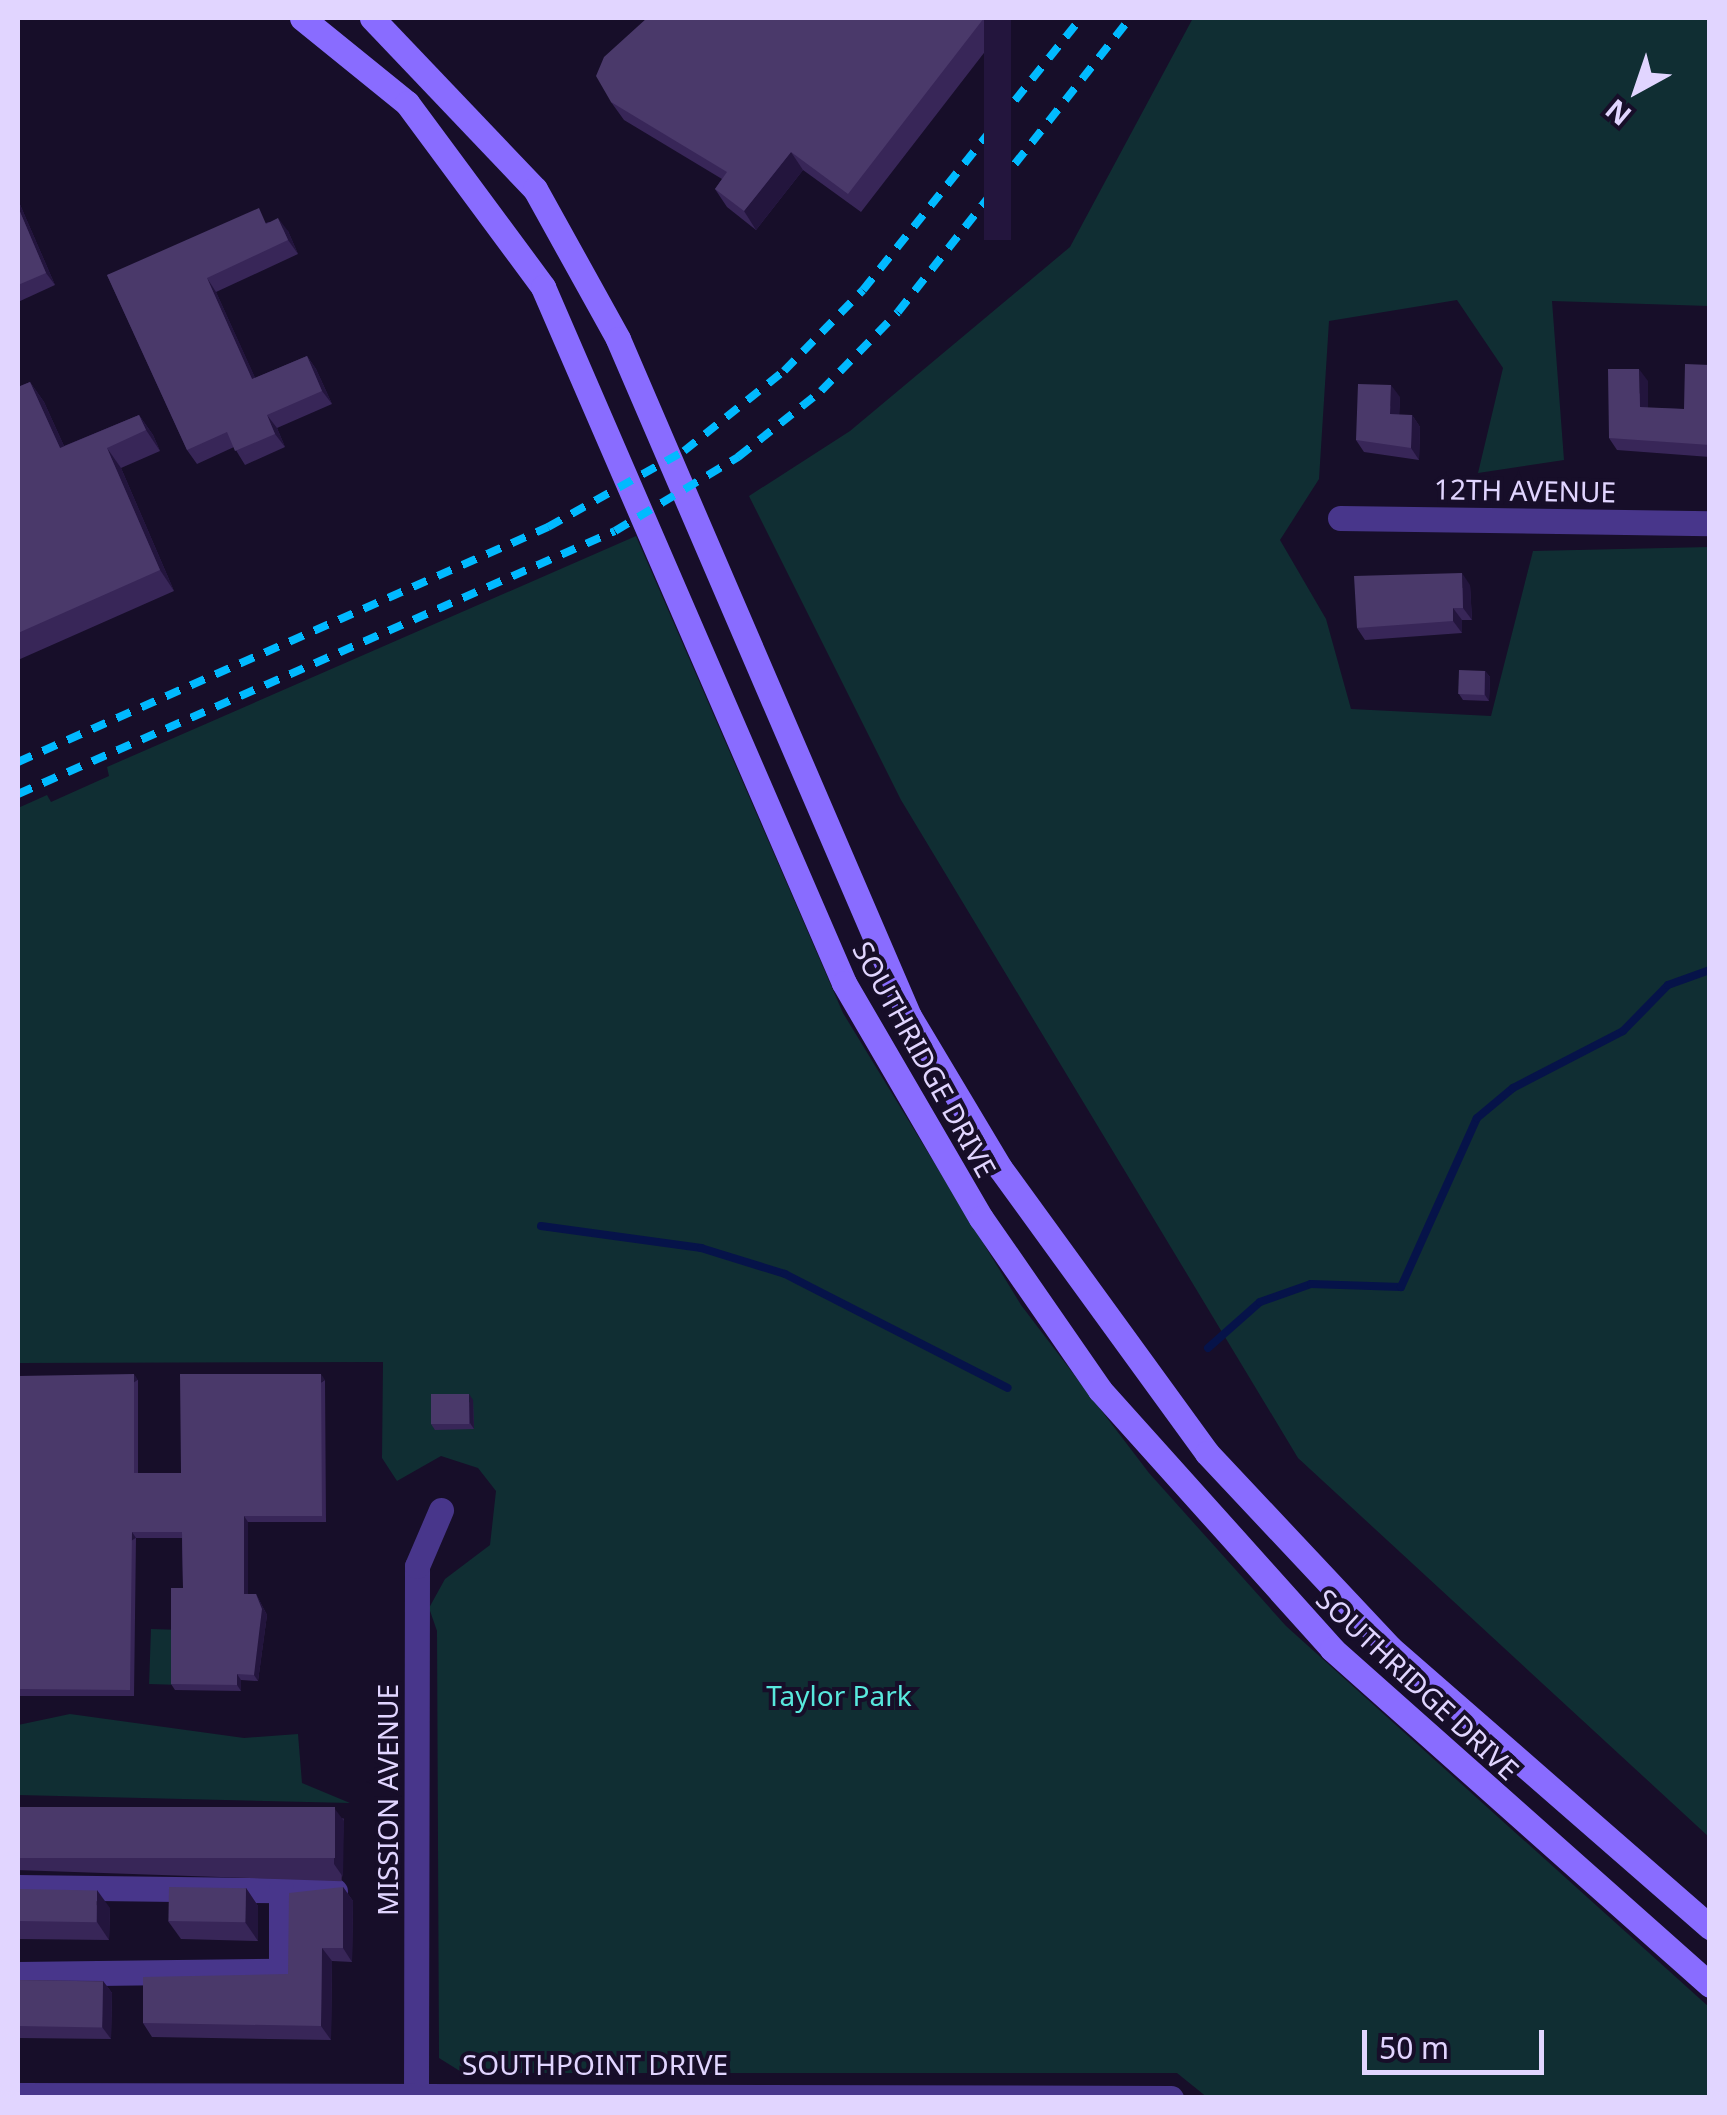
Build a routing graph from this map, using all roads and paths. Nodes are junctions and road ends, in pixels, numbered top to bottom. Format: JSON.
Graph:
{"nodes":[{"id":1,"x":302,"y":18,"type":"edge"},
{"id":2,"x":372,"y":18,"type":"edge"},
{"id":3,"x":407,"y":103,"type":"junction"},
{"id":4,"x":470,"y":114,"type":"junction"},
{"id":5,"x":1340,"y":518,"type":"dead end"},
{"id":6,"x":1710,"y":522,"type":"edge"},
{"id":7,"x":441,"y":1510,"type":"dead end"},
{"id":8,"x":18,"y":1888,"type":"edge"},
{"id":9,"x":281,"y":1889,"type":"junction"},
{"id":10,"x":335,"y":1891,"type":"edge"},
{"id":11,"x":1710,"y":1926,"type":"edge"},
{"id":12,"x":18,"y":1974,"type":"edge"},
{"id":13,"x":1710,"y":1985,"type":"edge"},
{"id":14,"x":18,"y":2094,"type":"edge"},
{"id":15,"x":416,"y":2095,"type":"junction"},
{"id":16,"x":1171,"y":2098,"type":"edge"}],
"edges":[{"from":1,"to":3,"type":"main road","name":"SOUTHRIDGE DRIVE"},
{"from":2,"to":4,"type":"main road","name":"SOUTHRIDGE DRIVE"},
{"from":3,"to":4,"type":"main road"},
{"from":3,"to":13,"type":"main road","name":"SOUTHRIDGE DRIVE"},
{"from":4,"to":11,"type":"main road","name":"SOUTHRIDGE DRIVE"},
{"from":5,"to":6,"type":"street","name":"12TH AVENUE"},
{"from":7,"to":15,"type":"street","name":"MISSION AVENUE"},
{"from":8,"to":9,"type":"street"},
{"from":9,"to":10,"type":"street"},
{"from":9,"to":12,"type":"street"},
{"from":14,"to":15,"type":"street","name":"SOUTHPOINT DRIVE"},
{"from":15,"to":16,"type":"street","name":"SOUTHPOINT DRIVE"}]}
